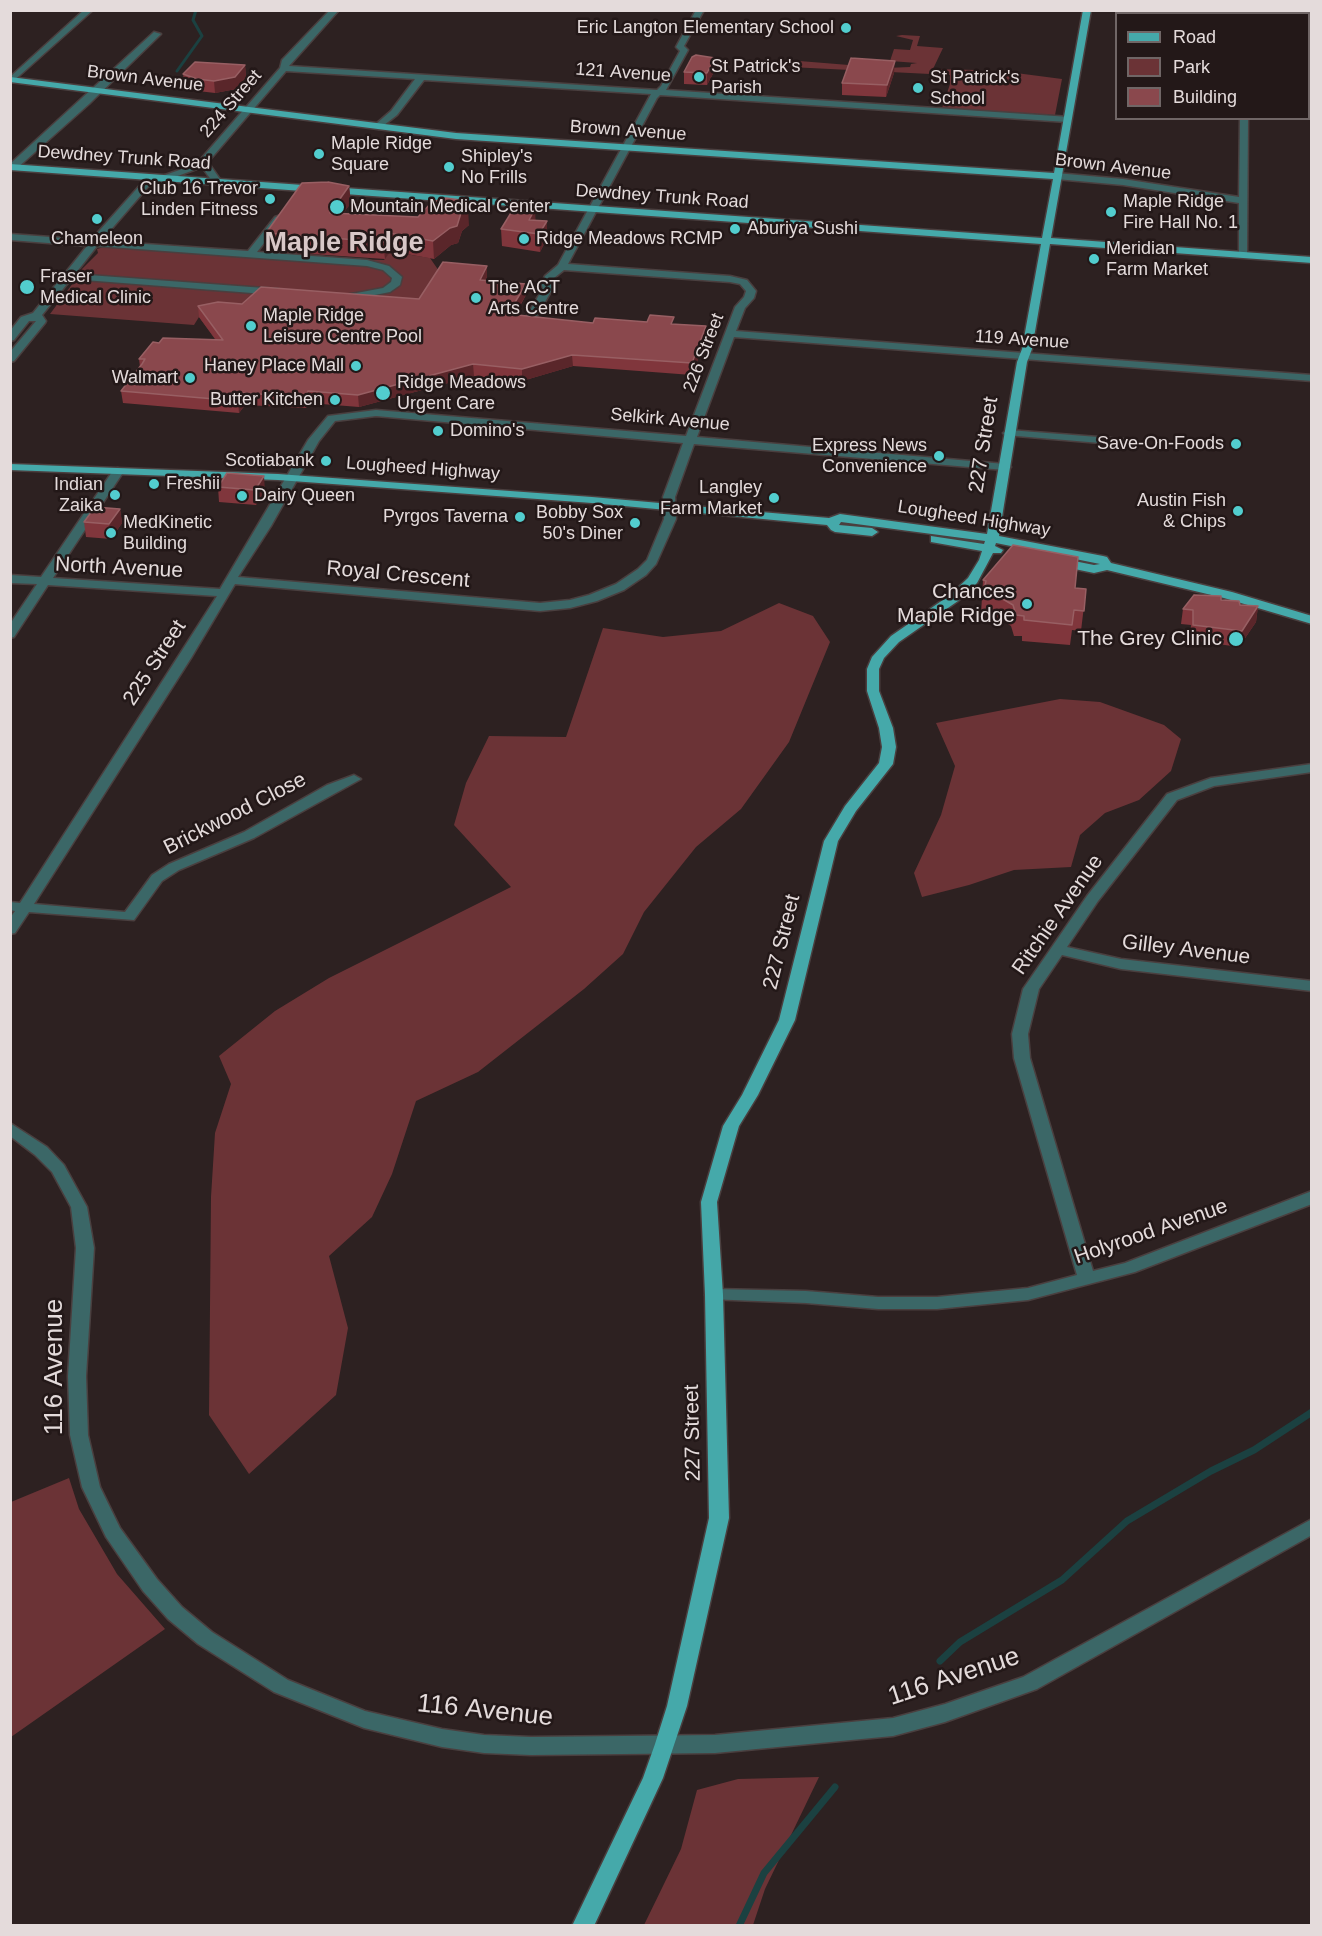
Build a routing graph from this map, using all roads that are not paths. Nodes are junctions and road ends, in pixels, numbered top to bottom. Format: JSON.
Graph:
{"nodes":[{"id":1,"x":89,"y":10,"type":"edge"},
{"id":2,"x":334,"y":10,"type":"edge"},
{"id":3,"x":700,"y":10,"type":"edge"},
{"id":4,"x":1087,"y":10,"type":"edge"},
{"id":5,"x":157,"y":34,"type":"dead end"},
{"id":6,"x":284,"y":68,"type":"junction"},
{"id":7,"x":422,"y":76,"type":"junction"},
{"id":8,"x":11,"y":80,"type":"edge"},
{"id":9,"x":98,"y":90,"type":"junction"},
{"id":10,"x":657,"y":92,"type":"junction"},
{"id":11,"x":248,"y":108,"type":"junction"},
{"id":12,"x":1067,"y":119,"type":"junction"},
{"id":13,"x":1244,"y":120,"type":"edge"},
{"id":14,"x":379,"y":126,"type":"junction"},
{"id":15,"x":626,"y":147,"type":"junction"},
{"id":16,"x":203,"y":162,"type":"junction"},
{"id":17,"x":12,"y":167,"type":"edge"},
{"id":18,"x":1056,"y":176,"type":"junction"},
{"id":19,"x":165,"y":178,"type":"junction"},
{"id":20,"x":217,"y":182,"type":"junction"},
{"id":21,"x":1244,"y":201,"type":"junction"},
{"id":22,"x":592,"y":209,"type":"junction"},
{"id":23,"x":284,"y":211,"type":"edge"},
{"id":24,"x":10,"y":237,"type":"edge"},
{"id":25,"x":1045,"y":241,"type":"junction"},
{"id":26,"x":94,"y":243,"type":"junction"},
{"id":27,"x":251,"y":254,"type":"junction"},
{"id":28,"x":1244,"y":255,"type":"junction"},
{"id":29,"x":1311,"y":260,"type":"edge"},
{"id":30,"x":561,"y":268,"type":"junction"},
{"id":31,"x":68,"y":276,"type":"junction"},
{"id":32,"x":292,"y":293,"type":"edge"},
{"id":33,"x":337,"y":296,"type":"edge"},
{"id":34,"x":740,"y":307,"type":"junction"},
{"id":35,"x":16,"y":314,"type":"dead end"},
{"id":36,"x":37,"y":315,"type":"junction"},
{"id":37,"x":531,"y":319,"type":"edge"},
{"id":38,"x":731,"y":334,"type":"junction"},
{"id":39,"x":10,"y":338,"type":"edge"},
{"id":40,"x":1024,"y":357,"type":"junction"},
{"id":41,"x":10,"y":359,"type":"edge"},
{"id":42,"x":1311,"y":378,"type":"edge"},
{"id":43,"x":332,"y":418,"type":"joint"},
{"id":44,"x":1010,"y":433,"type":"junction"},
{"id":45,"x":690,"y":440,"type":"junction"},
{"id":46,"x":1136,"y":443,"type":"dead end"},
{"id":47,"x":10,"y":467,"type":"edge"},
{"id":48,"x":1005,"y":467,"type":"junction"},
{"id":49,"x":118,"y":471,"type":"junction"},
{"id":50,"x":292,"y":478,"type":"junction"},
{"id":51,"x":670,"y":507,"type":"junction"},
{"id":52,"x":990,"y":543,"type":"junction"},
{"id":53,"x":10,"y":579,"type":"edge"},
{"id":54,"x":230,"y":580,"type":"junction"},
{"id":55,"x":43,"y":583,"type":"junction"},
{"id":56,"x":225,"y":593,"type":"junction"},
{"id":57,"x":562,"y":605,"type":"joint"},
{"id":58,"x":1311,"y":620,"type":"edge"},
{"id":59,"x":10,"y":634,"type":"edge"},
{"id":60,"x":1311,"y":768,"type":"edge"},
{"id":61,"x":354,"y":779,"type":"dead end"},
{"id":62,"x":18,"y":907,"type":"edge"},
{"id":63,"x":10,"y":930,"type":"edge"},
{"id":64,"x":1056,"y":950,"type":"junction"},
{"id":65,"x":1311,"y":986,"type":"edge"},
{"id":66,"x":10,"y":1128,"type":"edge"},
{"id":67,"x":1311,"y":1197,"type":"edge"},
{"id":68,"x":1087,"y":1280,"type":"junction"},
{"id":69,"x":714,"y":1295,"type":"junction"},
{"id":70,"x":1311,"y":1526,"type":"edge"},
{"id":71,"x":665,"y":1744,"type":"junction"},
{"id":72,"x":584,"y":1926,"type":"edge"}],
"edges":[{"from":1,"to":8,"type":"street"},
{"from":2,"to":6,"type":"street","name":"224 Street"},
{"from":3,"to":10,"type":"street"},
{"from":4,"to":12,"type":"main road","name":"227 Street"},
{"from":5,"to":9,"type":"street"},
{"from":6,"to":7,"type":"street","name":"121 Avenue"},
{"from":6,"to":11,"type":"street","name":"224 Street"},
{"from":7,"to":10,"type":"street","name":"121 Avenue"},
{"from":7,"to":14,"type":"street"},
{"from":8,"to":9,"type":"main road","name":"Brown Avenue"},
{"from":9,"to":11,"type":"main road","name":"Brown Avenue"},
{"from":9,"to":17,"type":"street"},
{"from":10,"to":12,"type":"street","name":"121 Avenue"},
{"from":10,"to":15,"type":"street"},
{"from":11,"to":14,"type":"main road","name":"Brown Avenue"},
{"from":11,"to":16,"type":"street","name":"224 Street"},
{"from":12,"to":18,"type":"main road","name":"227 Street"},
{"from":13,"to":21,"type":"street"},
{"from":14,"to":15,"type":"main road","name":"Brown Avenue"},
{"from":15,"to":18,"type":"main road","name":"Brown Avenue"},
{"from":15,"to":22,"type":"street"},
{"from":16,"to":19,"type":"street","name":"224 Street"},
{"from":16,"to":20,"type":"street","name":"224 Street"},
{"from":17,"to":19,"type":"main road","name":"Dewdney Trunk Road"},
{"from":18,"to":21,"type":"street","name":"Brown Avenue"},
{"from":18,"to":25,"type":"main road","name":"227 Street"},
{"from":19,"to":20,"type":"main road","name":"Dewdney Trunk Road"},
{"from":19,"to":26,"type":"street","name":"224 Street"},
{"from":20,"to":22,"type":"main road","name":"Dewdney Trunk Road"},
{"from":21,"to":28,"type":"street"},
{"from":22,"to":25,"type":"main road","name":"Dewdney Trunk Road"},
{"from":22,"to":30,"type":"street"},
{"from":23,"to":27,"type":"street"},
{"from":24,"to":26,"type":"street"},
{"from":25,"to":28,"type":"main road","name":"Dewdney Trunk Road"},
{"from":25,"to":40,"type":"main road","name":"227 Street"},
{"from":26,"to":27,"type":"street"},
{"from":26,"to":31,"type":"street","name":"224 Street"},
{"from":27,"to":33,"type":"street"},
{"from":28,"to":29,"type":"main road","name":"Dewdney Trunk Road"},
{"from":30,"to":34,"type":"street"},
{"from":30,"to":34,"type":"street","name":"226 Street"},
{"from":30,"to":37,"type":"street"},
{"from":31,"to":32,"type":"street"},
{"from":31,"to":36,"type":"street","name":"224 Street"},
{"from":34,"to":38,"type":"street","name":"226 Street"},
{"from":35,"to":36,"type":"street"},
{"from":36,"to":39,"type":"street","name":"224 Street"},
{"from":36,"to":41,"type":"street","name":"224 Street"},
{"from":38,"to":40,"type":"street","name":"119 Avenue"},
{"from":38,"to":45,"type":"street","name":"226 Street"},
{"from":40,"to":42,"type":"street","name":"119 Avenue"},
{"from":40,"to":44,"type":"main road","name":"227 Street"},
{"from":43,"to":45,"type":"street","name":"Selkirk Avenue"},
{"from":43,"to":50,"type":"street","name":"225 Street"},
{"from":44,"to":46,"type":"street"},
{"from":44,"to":48,"type":"main road","name":"227 Street"},
{"from":45,"to":48,"type":"street","name":"Selkirk Avenue"},
{"from":45,"to":51,"type":"street","name":"226 Street"},
{"from":47,"to":49,"type":"main road","name":"Lougheed Highway"},
{"from":48,"to":52,"type":"main road","name":"227 Street"},
{"from":49,"to":50,"type":"main road","name":"Lougheed Highway"},
{"from":49,"to":55,"type":"street"},
{"from":50,"to":51,"type":"main road","name":"Lougheed Highway"},
{"from":50,"to":54,"type":"street","name":"225 Street"},
{"from":51,"to":52,"type":"main road","name":"Lougheed Highway"},
{"from":51,"to":57,"type":"street","name":"226 Street"},
{"from":52,"to":58,"type":"main road","name":"Lougheed Highway"},
{"from":52,"to":69,"type":"main road","name":"227 Street"},
{"from":53,"to":55,"type":"street","name":"North Avenue"},
{"from":54,"to":56,"type":"street","name":"225 Street"},
{"from":54,"to":57,"type":"street","name":"Royal Crescent"},
{"from":55,"to":56,"type":"street","name":"North Avenue"},
{"from":55,"to":59,"type":"street"},
{"from":56,"to":62,"type":"street","name":"225 Street"},
{"from":60,"to":64,"type":"street","name":"Ritchie Avenue"},
{"from":61,"to":62,"type":"street","name":"Brickwood Close"},
{"from":62,"to":63,"type":"street","name":"225 Street"},
{"from":64,"to":65,"type":"street","name":"Gilley Avenue"},
{"from":64,"to":68,"type":"street","name":"Ritchie Avenue"},
{"from":66,"to":71,"type":"street","name":"116 Avenue"},
{"from":67,"to":68,"type":"street","name":"Holyrood Avenue"},
{"from":68,"to":69,"type":"street","name":"Holyrood Avenue"},
{"from":69,"to":71,"type":"main road","name":"227 Street"},
{"from":70,"to":71,"type":"street","name":"116 Avenue"},
{"from":71,"to":72,"type":"main road","name":"227 Street"}]}
